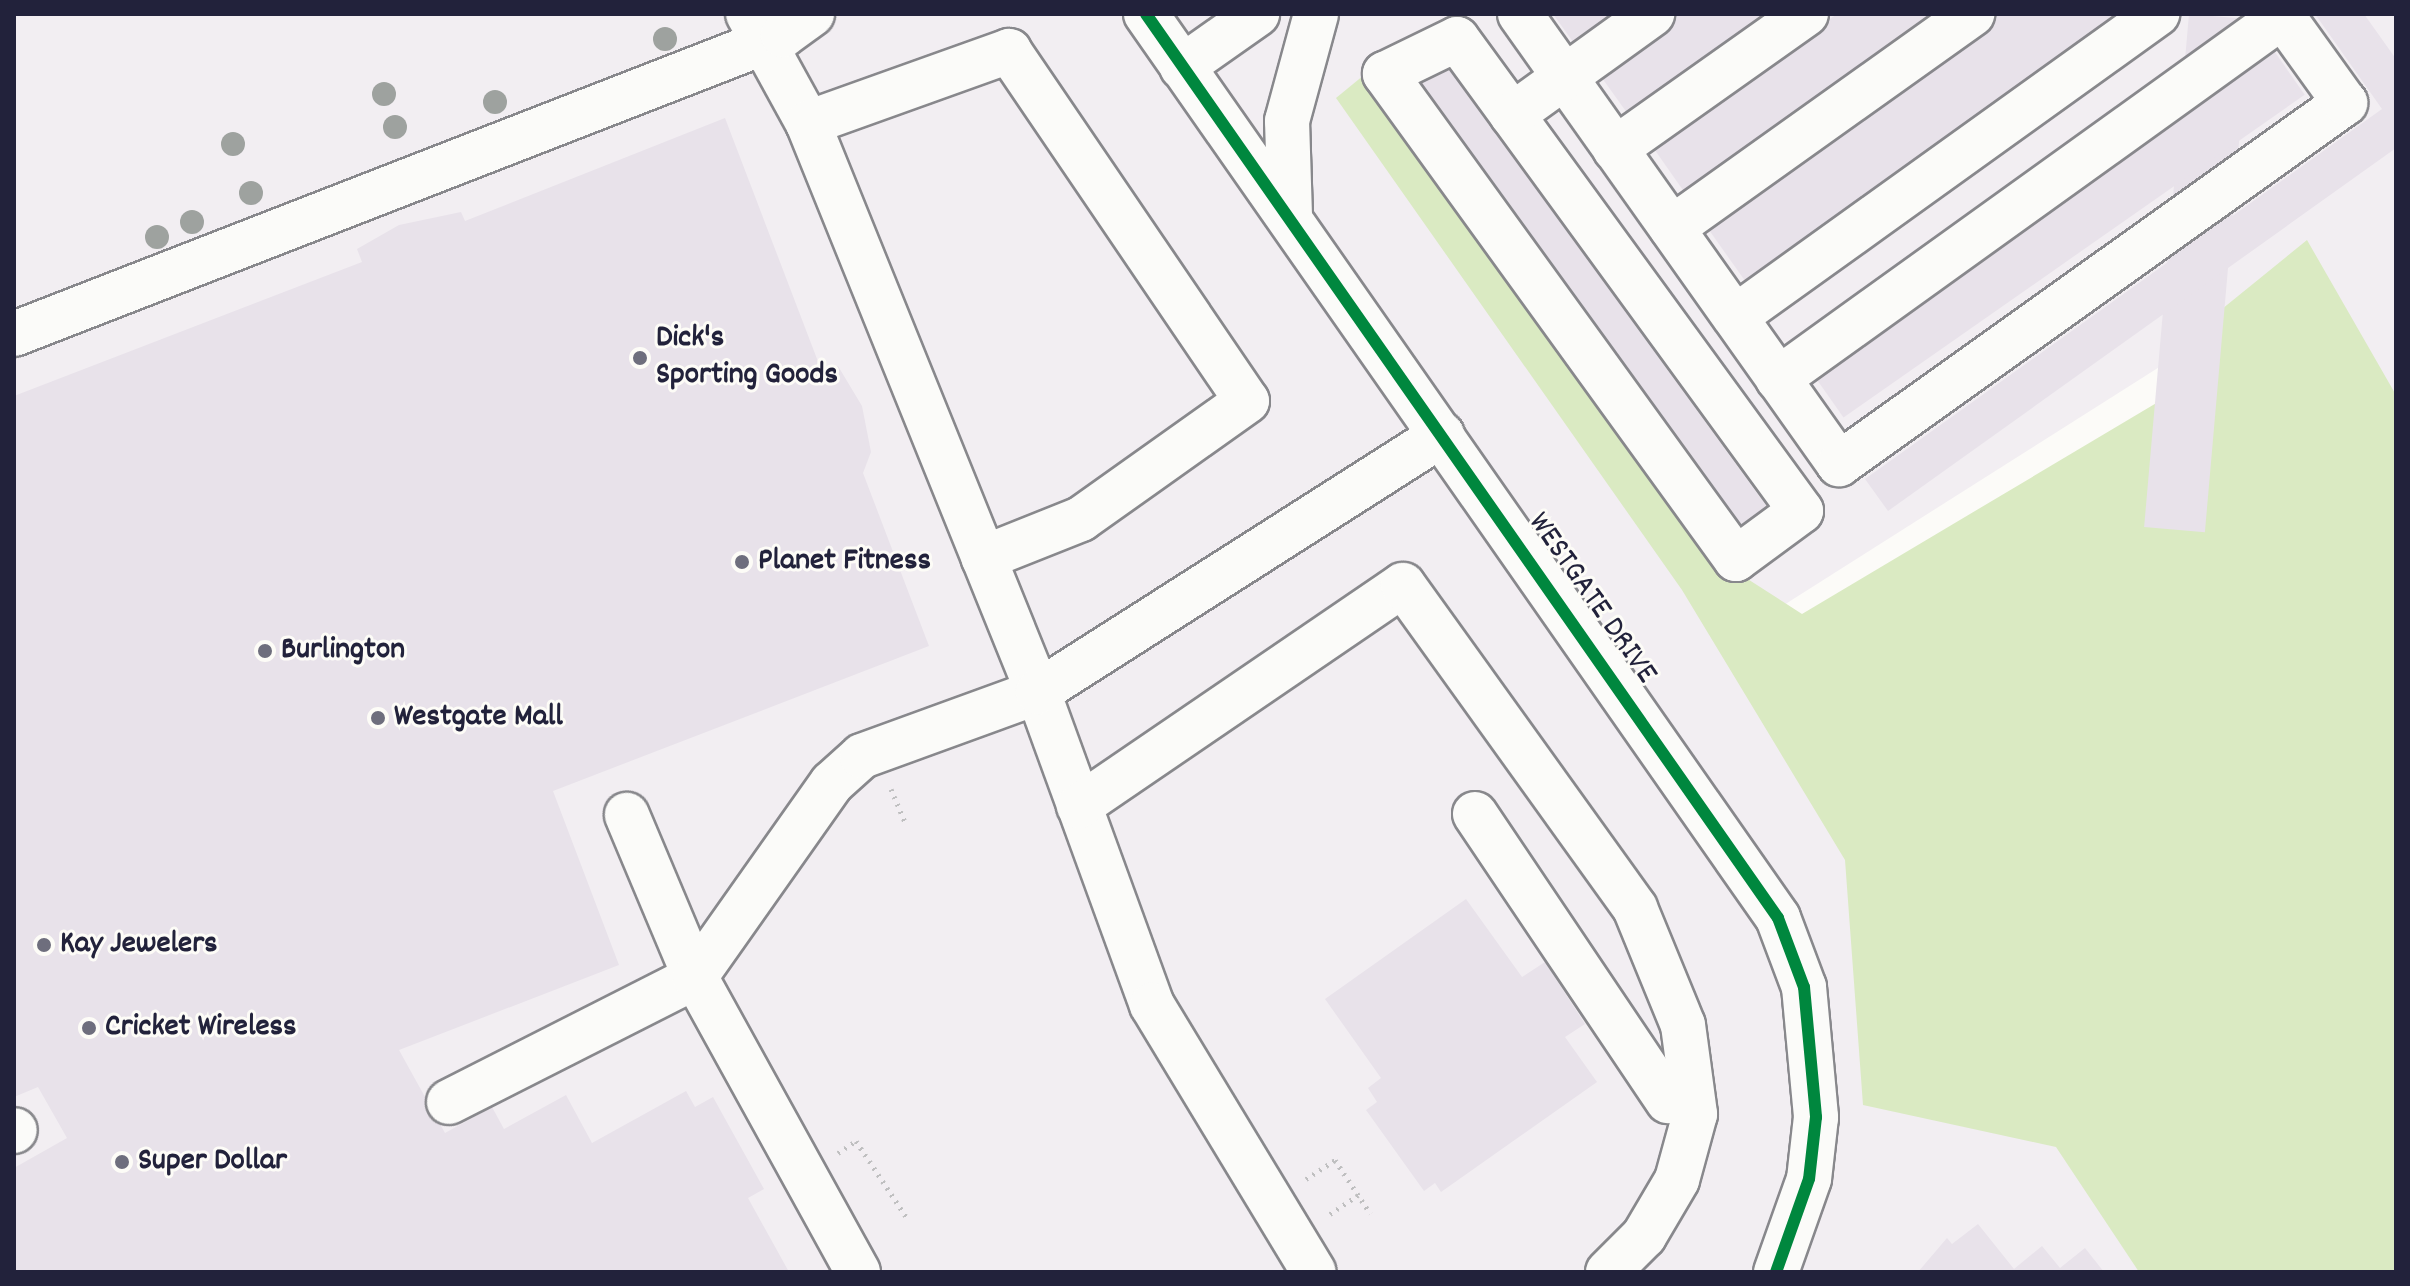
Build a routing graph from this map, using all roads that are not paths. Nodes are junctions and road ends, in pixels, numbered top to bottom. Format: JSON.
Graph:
{"nodes":[{"id":1,"x":812,"y":14,"type":"edge"},
{"id":2,"x":1146,"y":14,"type":"edge"},
{"id":3,"x":1257,"y":14,"type":"edge"},
{"id":4,"x":1316,"y":14,"type":"edge"},
{"id":5,"x":1520,"y":14,"type":"edge"},
{"id":6,"x":1652,"y":14,"type":"edge"},
{"id":7,"x":1806,"y":14,"type":"edge"},
{"id":8,"x":1972,"y":14,"type":"edge"},
{"id":9,"x":2157,"y":14,"type":"edge"},
{"id":10,"x":2282,"y":15,"type":"edge"},
{"id":11,"x":754,"y":29,"type":"edge"},
{"id":12,"x":1182,"y":67,"type":"junction"},
{"id":13,"x":1564,"y":77,"type":"junction"},
{"id":14,"x":1512,"y":115,"type":"junction"},
{"id":15,"x":808,"y":123,"type":"junction"},
{"id":16,"x":1615,"y":149,"type":"junction"},
{"id":17,"x":1290,"y":218,"type":"junction"},
{"id":18,"x":1672,"y":228,"type":"junction"},
{"id":19,"x":1735,"y":317,"type":"junction"},
{"id":20,"x":14,"y":334,"type":"edge"},
{"id":21,"x":1778,"y":379,"type":"junction"},
{"id":22,"x":1442,"y":435,"type":"junction"},
{"id":23,"x":1839,"y":464,"type":"junction"},
{"id":24,"x":1801,"y":511,"type":"junction"},
{"id":25,"x":983,"y":558,"type":"junction"},
{"id":26,"x":1038,"y":692,"type":"junction"},
{"id":27,"x":1079,"y":806,"type":"junction"},
{"id":28,"x":1475,"y":814,"type":"dead end"},
{"id":29,"x":627,"y":815,"type":"dead end"},
{"id":30,"x":695,"y":977,"type":"junction"},
{"id":31,"x":1668,"y":1101,"type":"dead end"},
{"id":32,"x":449,"y":1102,"type":"dead end"},
{"id":33,"x":858,"y":1272,"type":"edge"},
{"id":34,"x":1314,"y":1272,"type":"edge"},
{"id":35,"x":1608,"y":1272,"type":"edge"},
{"id":36,"x":1776,"y":1272,"type":"edge"}],
"edges":[{"from":1,"to":11,"type":"street"},
{"from":2,"to":12,"type":"street","name":"WESTGATE DRIVE"},
{"from":3,"to":12,"type":"street"},
{"from":4,"to":17,"type":"street"},
{"from":5,"to":13,"type":"street"},
{"from":6,"to":13,"type":"street"},
{"from":7,"to":16,"type":"street"},
{"from":8,"to":18,"type":"street"},
{"from":9,"to":19,"type":"street"},
{"from":10,"to":21,"type":"street"},
{"from":10,"to":23,"type":"street"},
{"from":11,"to":15,"type":"street"},
{"from":11,"to":20,"type":"street"},
{"from":12,"to":17,"type":"street","name":"WESTGATE DRIVE"},
{"from":13,"to":14,"type":"street"},
{"from":13,"to":16,"type":"street"},
{"from":14,"to":24,"type":"street"},
{"from":14,"to":24,"type":"street"},
{"from":15,"to":25,"type":"street"},
{"from":15,"to":25,"type":"street"},
{"from":16,"to":18,"type":"street"},
{"from":17,"to":22,"type":"street","name":"WESTGATE DRIVE"},
{"from":18,"to":19,"type":"street"},
{"from":19,"to":21,"type":"street"},
{"from":21,"to":23,"type":"street"},
{"from":22,"to":26,"type":"street"},
{"from":22,"to":36,"type":"street","name":"WESTGATE DRIVE"},
{"from":23,"to":24,"type":"street"},
{"from":25,"to":26,"type":"street"},
{"from":26,"to":27,"type":"street"},
{"from":26,"to":30,"type":"street"},
{"from":27,"to":34,"type":"street"},
{"from":27,"to":35,"type":"street"},
{"from":28,"to":31,"type":"street"},
{"from":29,"to":30,"type":"street"},
{"from":30,"to":32,"type":"street"},
{"from":30,"to":33,"type":"street"}]}
